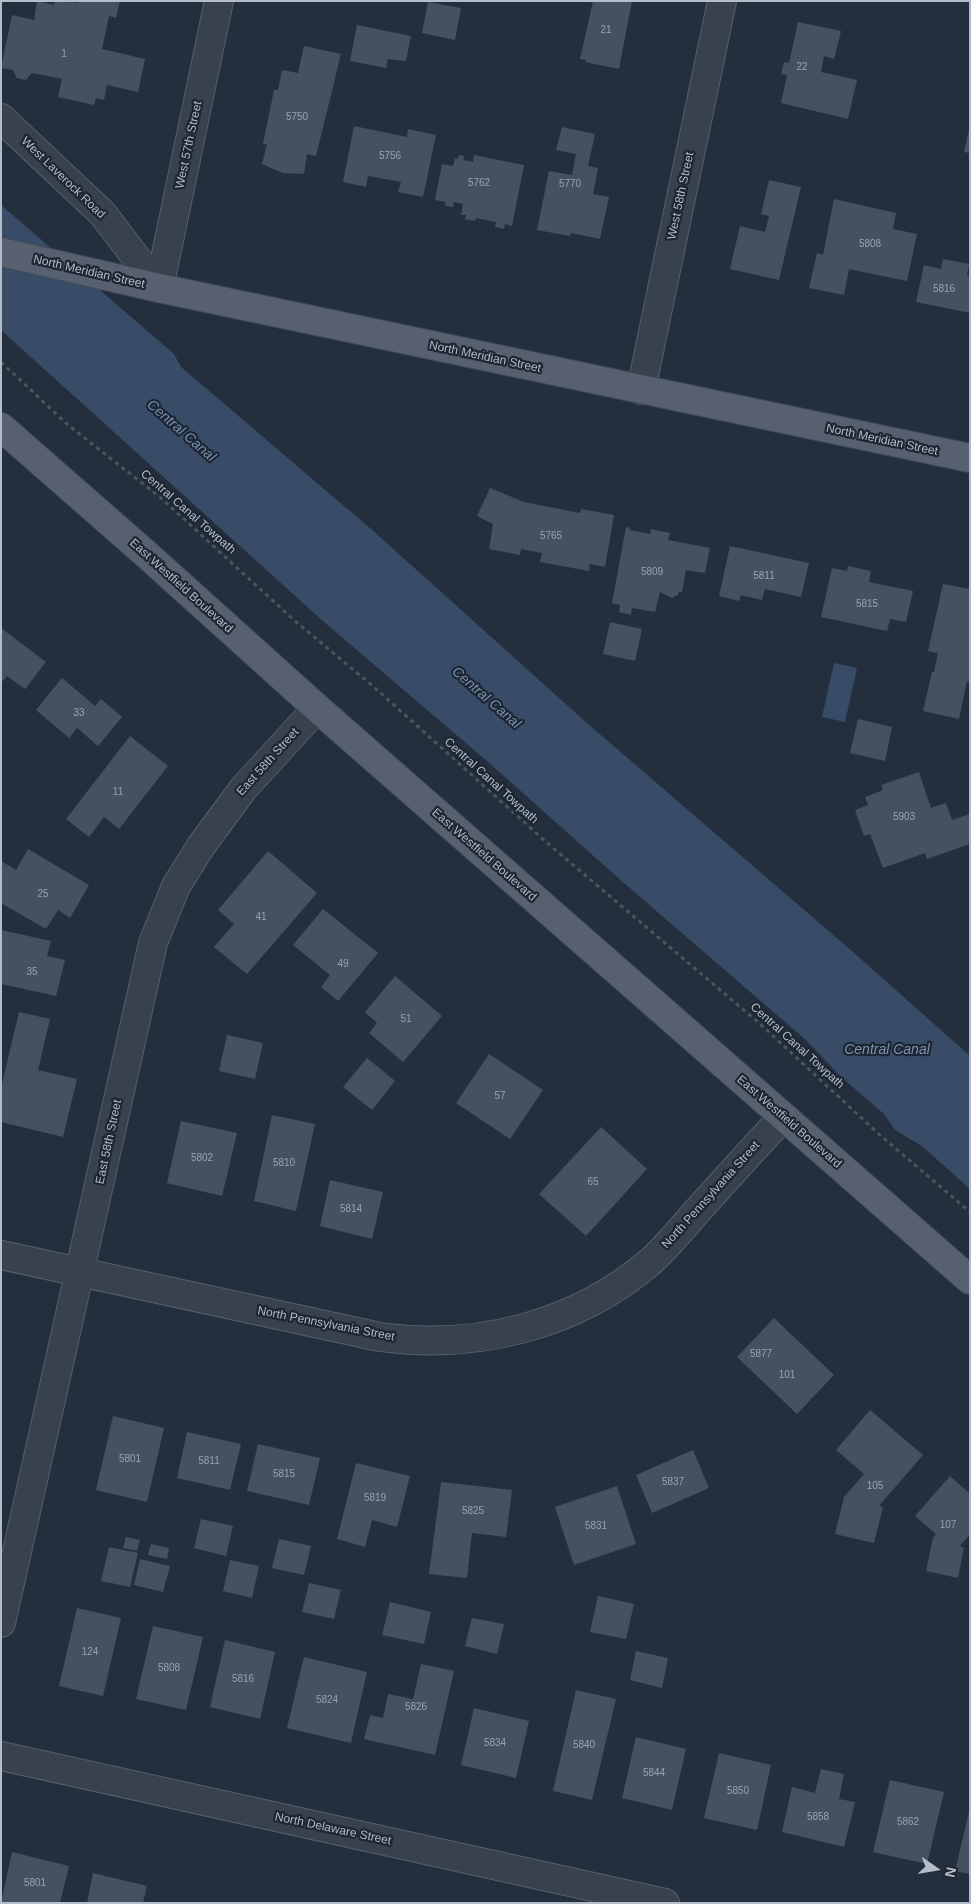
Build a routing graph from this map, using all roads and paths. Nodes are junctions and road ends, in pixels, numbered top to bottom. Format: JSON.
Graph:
{"nodes":[{"id":1,"x":219,"y":1,"type":"edge"},
{"id":2,"x":722,"y":1,"type":"edge"},
{"id":3,"x":1,"y":118,"type":"edge"},
{"id":4,"x":1,"y":252,"type":"edge"},
{"id":5,"x":159,"y":288,"type":"junction"},
{"id":6,"x":1,"y":362,"type":"edge"},
{"id":7,"x":641,"y":390,"type":"junction"},
{"id":8,"x":1,"y":427,"type":"edge"},
{"id":9,"x":970,"y":458,"type":"edge"},
{"id":10,"x":317,"y":708,"type":"junction"},
{"id":11,"x":784,"y":1117,"type":"junction"},
{"id":12,"x":970,"y":1212,"type":"edge"},
{"id":13,"x":1,"y":1255,"type":"edge"},
{"id":14,"x":79,"y":1272,"type":"junction"},
{"id":15,"x":970,"y":1280,"type":"edge"},
{"id":16,"x":1,"y":1623,"type":"edge"},
{"id":17,"x":1,"y":1756,"type":"edge"},
{"id":18,"x":666,"y":1903,"type":"edge"}],
"edges":[{"from":1,"to":5,"type":"street","name":"West 57th Street"},
{"from":2,"to":7,"type":"street","name":"West 58th Street"},
{"from":3,"to":5,"type":"street","name":"West Laverock Road"},
{"from":4,"to":5,"type":"main road","name":"North Meridian Street"},
{"from":5,"to":7,"type":"main road","name":"North Meridian Street"},
{"from":6,"to":12,"type":"path","name":"Central Canal Towpath"},
{"from":7,"to":9,"type":"main road","name":"North Meridian Street"},
{"from":8,"to":10,"type":"main road","name":"East Westfield Boulevard"},
{"from":10,"to":11,"type":"main road","name":"East Westfield Boulevard"},
{"from":10,"to":14,"type":"street","name":"East 58th Street"},
{"from":11,"to":14,"type":"street","name":"North Pennsylvania Street"},
{"from":11,"to":15,"type":"main road","name":"East Westfield Boulevard"},
{"from":13,"to":14,"type":"street","name":"North Pennsylvania Street"},
{"from":14,"to":16,"type":"street","name":"East 58th Street"},
{"from":17,"to":18,"type":"street","name":"North Delaware Street"}]}
